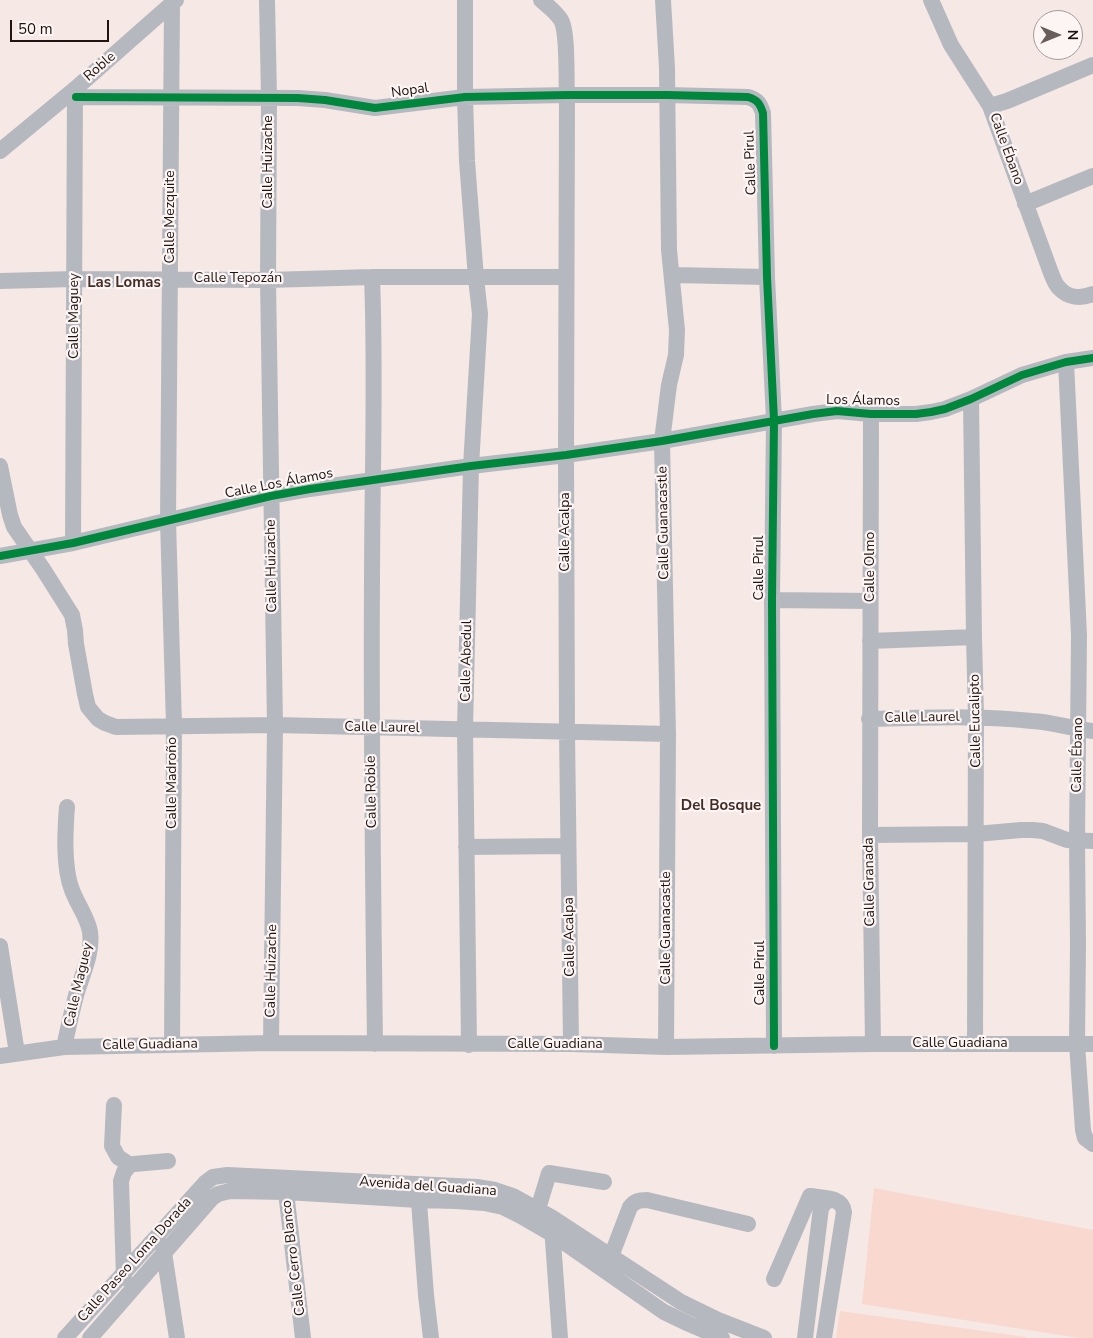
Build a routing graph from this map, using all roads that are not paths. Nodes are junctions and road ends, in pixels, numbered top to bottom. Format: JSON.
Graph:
{"nodes":[{"id":1,"x":267,"y":0,"type":"edge"},
{"id":2,"x":465,"y":0,"type":"edge"},
{"id":3,"x":541,"y":0,"type":"edge"},
{"id":4,"x":663,"y":0,"type":"edge"},
{"id":5,"x":931,"y":0,"type":"edge"},
{"id":6,"x":174,"y":2,"type":"edge"},
{"id":7,"x":1093,"y":65,"type":"edge"},
{"id":8,"x":75,"y":93,"type":"junction"},
{"id":9,"x":567,"y":95,"type":"junction"},
{"id":10,"x":667,"y":95,"type":"junction"},
{"id":11,"x":172,"y":96,"type":"junction"},
{"id":12,"x":269,"y":97,"type":"junction"},
{"id":13,"x":465,"y":97,"type":"junction"},
{"id":14,"x":748,"y":97,"type":"joint"},
{"id":15,"x":990,"y":106,"type":"junction"},
{"id":16,"x":0,"y":151,"type":"edge"},
{"id":17,"x":1093,"y":176,"type":"edge"},
{"id":18,"x":1026,"y":204,"type":"junction"},
{"id":19,"x":672,"y":275,"type":"junction"},
{"id":20,"x":372,"y":277,"type":"junction"},
{"id":21,"x":566,"y":277,"type":"junction"},
{"id":22,"x":767,"y":277,"type":"junction"},
{"id":23,"x":476,"y":278,"type":"junction"},
{"id":24,"x":75,"y":279,"type":"junction"},
{"id":25,"x":170,"y":279,"type":"junction"},
{"id":26,"x":268,"y":280,"type":"junction"},
{"id":27,"x":0,"y":281,"type":"edge"},
{"id":28,"x":1093,"y":294,"type":"edge"},
{"id":29,"x":1093,"y":358,"type":"edge"},
{"id":30,"x":1066,"y":362,"type":"junction"},
{"id":31,"x":971,"y":399,"type":"junction"},
{"id":32,"x":871,"y":414,"type":"junction"},
{"id":33,"x":774,"y":420,"type":"junction"},
{"id":34,"x":662,"y":441,"type":"junction"},
{"id":35,"x":566,"y":455,"type":"junction"},
{"id":36,"x":0,"y":466,"type":"edge"},
{"id":37,"x":470,"y":466,"type":"junction"},
{"id":38,"x":372,"y":481,"type":"junction"},
{"id":39,"x":271,"y":496,"type":"junction"},
{"id":40,"x":168,"y":521,"type":"junction"},
{"id":41,"x":73,"y":543,"type":"junction"},
{"id":42,"x":30,"y":550,"type":"junction"},
{"id":43,"x":0,"y":556,"type":"edge"},
{"id":44,"x":772,"y":600,"type":"junction"},
{"id":45,"x":870,"y":601,"type":"junction"},
{"id":46,"x":1086,"y":635,"type":"edge"},
{"id":47,"x":974,"y":637,"type":"junction"},
{"id":48,"x":870,"y":641,"type":"junction"},
{"id":49,"x":976,"y":717,"type":"junction"},
{"id":50,"x":870,"y":719,"type":"junction"},
{"id":51,"x":174,"y":725,"type":"junction"},
{"id":52,"x":275,"y":725,"type":"junction"},
{"id":53,"x":371,"y":727,"type":"junction"},
{"id":54,"x":465,"y":730,"type":"junction"},
{"id":55,"x":1086,"y":731,"type":"edge"},
{"id":56,"x":567,"y":732,"type":"junction"},
{"id":57,"x":668,"y":734,"type":"junction"},
{"id":58,"x":67,"y":807,"type":"dead end"},
{"id":59,"x":976,"y":834,"type":"junction"},
{"id":60,"x":870,"y":835,"type":"junction"},
{"id":61,"x":1085,"y":841,"type":"edge"},
{"id":62,"x":568,"y":846,"type":"junction"},
{"id":63,"x":466,"y":847,"type":"junction"},
{"id":64,"x":1086,"y":944,"type":"edge"},
{"id":65,"x":0,"y":946,"type":"edge"},
{"id":66,"x":271,"y":1043,"type":"junction"},
{"id":67,"x":172,"y":1044,"type":"junction"},
{"id":68,"x":375,"y":1044,"type":"junction"},
{"id":69,"x":571,"y":1044,"type":"junction"},
{"id":70,"x":872,"y":1044,"type":"junction"},
{"id":71,"x":975,"y":1044,"type":"junction"},
{"id":72,"x":1076,"y":1044,"type":"junction"},
{"id":73,"x":1093,"y":1044,"type":"edge"},
{"id":74,"x":468,"y":1045,"type":"junction"},
{"id":75,"x":774,"y":1046,"type":"junction"},
{"id":76,"x":64,"y":1047,"type":"junction"},
{"id":77,"x":666,"y":1047,"type":"junction"},
{"id":78,"x":17,"y":1053,"type":"junction"},
{"id":79,"x":0,"y":1056,"type":"edge"},
{"id":80,"x":114,"y":1104,"type":"dead end"},
{"id":81,"x":1093,"y":1144,"type":"edge"},
{"id":82,"x":168,"y":1161,"type":"dead end"},
{"id":83,"x":130,"y":1165,"type":"junction"},
{"id":84,"x":604,"y":1182,"type":"dead end"},
{"id":85,"x":205,"y":1183,"type":"joint"},
{"id":86,"x":286,"y":1184,"type":"junction"},
{"id":87,"x":418,"y":1192,"type":"junction"},
{"id":88,"x":212,"y":1198,"type":"joint"},
{"id":89,"x":832,"y":1200,"type":"junction"},
{"id":90,"x":544,"y":1213,"type":"junction"},
{"id":91,"x":748,"y":1224,"type":"dead end"},
{"id":92,"x":160,"y":1232,"type":"junction"},
{"id":93,"x":552,"y":1234,"type":"junction"},
{"id":94,"x":165,"y":1253,"type":"junction"},
{"id":95,"x":608,"y":1265,"type":"junction"},
{"id":96,"x":123,"y":1274,"type":"junction"},
{"id":97,"x":774,"y":1279,"type":"dead end"},
{"id":98,"x":127,"y":1296,"type":"junction"},
{"id":99,"x":809,"y":1309,"type":"junction"},
{"id":100,"x":828,"y":1312,"type":"junction"},
{"id":101,"x":65,"y":1338,"type":"edge"},
{"id":102,"x":90,"y":1338,"type":"edge"},
{"id":103,"x":177,"y":1338,"type":"edge"},
{"id":104,"x":303,"y":1338,"type":"edge"},
{"id":105,"x":431,"y":1338,"type":"edge"},
{"id":106,"x":560,"y":1338,"type":"edge"},
{"id":107,"x":722,"y":1338,"type":"edge"},
{"id":108,"x":764,"y":1338,"type":"edge"},
{"id":109,"x":805,"y":1338,"type":"edge"},
{"id":110,"x":824,"y":1338,"type":"edge"}],
"edges":[{"from":1,"to":12,"type":"street","name":"Calle Huizache"},
{"from":2,"to":13,"type":"street","name":"Calle Abedul"},
{"from":3,"to":9,"type":"street","name":"Calle Acalpa"},
{"from":4,"to":10,"type":"street","name":"Calle Guanacastle"},
{"from":5,"to":15,"type":"street","name":"Calle Ébano"},
{"from":6,"to":8,"type":"street","name":"Roble"},
{"from":6,"to":11,"type":"street","name":"Calle Mezquite"},
{"from":7,"to":15,"type":"street"},
{"from":8,"to":11,"type":"street","name":"Nopal"},
{"from":8,"to":16,"type":"street","name":"Roble"},
{"from":8,"to":24,"type":"street","name":"Calle Maguey"},
{"from":9,"to":10,"type":"street","name":"Nopal"},
{"from":9,"to":13,"type":"street","name":"Nopal"},
{"from":9,"to":21,"type":"street","name":"Calle Acalpa"},
{"from":10,"to":14,"type":"street","name":"Nopal"},
{"from":10,"to":19,"type":"street","name":"Calle Guanacastle"},
{"from":11,"to":12,"type":"street","name":"Nopal"},
{"from":11,"to":25,"type":"street","name":"Calle Mezquite"},
{"from":12,"to":13,"type":"street","name":"Nopal"},
{"from":12,"to":26,"type":"street","name":"Calle Huizache"},
{"from":13,"to":23,"type":"street","name":"Calle Abedul"},
{"from":14,"to":22,"type":"street","name":"Calle Pirul"},
{"from":15,"to":18,"type":"street","name":"Calle Ébano"},
{"from":17,"to":18,"type":"street"},
{"from":18,"to":28,"type":"street","name":"Calle Ébano"},
{"from":19,"to":22,"type":"street"},
{"from":19,"to":34,"type":"street","name":"Calle Guanacastle"},
{"from":20,"to":23,"type":"street","name":"Calle Tepozán"},
{"from":20,"to":26,"type":"street","name":"Calle Tepozán"},
{"from":20,"to":38,"type":"street","name":"Calle Roble"},
{"from":21,"to":23,"type":"street","name":"Calle Tepozán"},
{"from":21,"to":35,"type":"street","name":"Calle Acalpa"},
{"from":22,"to":33,"type":"street","name":"Calle Pirul"},
{"from":23,"to":37,"type":"street","name":"Calle Abedul"},
{"from":24,"to":25,"type":"street","name":"Calle Tepozán"},
{"from":24,"to":27,"type":"street","name":"Calle Tepozán"},
{"from":24,"to":41,"type":"street","name":"Calle Maguey"},
{"from":25,"to":26,"type":"street","name":"Calle Tepozán"},
{"from":25,"to":40,"type":"street","name":"Calle Mezquite"},
{"from":26,"to":39,"type":"street","name":"Calle Huizache"},
{"from":29,"to":30,"type":"street","name":"Los Álamos"},
{"from":30,"to":31,"type":"street","name":"Los Álamos"},
{"from":30,"to":46,"type":"street","name":"Calle Ébano"},
{"from":31,"to":32,"type":"street","name":"Los Álamos"},
{"from":31,"to":47,"type":"street","name":"Calle Eucalipto"},
{"from":32,"to":33,"type":"street","name":"Los Álamos"},
{"from":32,"to":45,"type":"street","name":"Calle Olmo"},
{"from":33,"to":34,"type":"street","name":"Los Álamos"},
{"from":33,"to":44,"type":"street","name":"Calle Pirul"},
{"from":34,"to":35,"type":"street","name":"Los Álamos"},
{"from":34,"to":57,"type":"street","name":"Calle Guanacastle"},
{"from":35,"to":37,"type":"street","name":"Calle Los Álamos"},
{"from":35,"to":56,"type":"street","name":"Calle Acalpa"},
{"from":36,"to":42,"type":"street"},
{"from":37,"to":38,"type":"street","name":"Calle Los Álamos"},
{"from":37,"to":54,"type":"street","name":"Calle Abedul"},
{"from":38,"to":39,"type":"street","name":"Calle Los Álamos"},
{"from":38,"to":53,"type":"street","name":"Calle Roble"},
{"from":39,"to":40,"type":"street","name":"Calle Los Álamos"},
{"from":39,"to":52,"type":"street","name":"Calle Huizache"},
{"from":40,"to":41,"type":"street","name":"Calle Los Álamos"},
{"from":40,"to":51,"type":"street","name":"Calle Madroño"},
{"from":41,"to":42,"type":"street","name":"Calle Los Álamos"},
{"from":42,"to":43,"type":"street","name":"Calle Los Álamos"},
{"from":42,"to":51,"type":"street","name":"Calle Laurel"},
{"from":44,"to":45,"type":"street"},
{"from":44,"to":75,"type":"street","name":"Calle Pirul"},
{"from":45,"to":48,"type":"street","name":"Calle Olmo"},
{"from":46,"to":55,"type":"street","name":"Calle Ébano"},
{"from":47,"to":48,"type":"street"},
{"from":47,"to":49,"type":"street","name":"Calle Eucalipto"},
{"from":48,"to":50,"type":"street","name":"Calle Olmo"},
{"from":49,"to":50,"type":"street","name":"Calle Laurel"},
{"from":49,"to":55,"type":"street","name":"Calle Laurel"},
{"from":49,"to":59,"type":"street","name":"Calle Eucalipto"},
{"from":50,"to":60,"type":"street","name":"Calle Granada"},
{"from":51,"to":52,"type":"street","name":"Calle Laurel"},
{"from":51,"to":67,"type":"street","name":"Calle Madroño"},
{"from":52,"to":53,"type":"street","name":"Calle Laurel"},
{"from":52,"to":66,"type":"street","name":"Calle Huizache"},
{"from":53,"to":54,"type":"street","name":"Calle Laurel"},
{"from":53,"to":68,"type":"street","name":"Calle Roble"},
{"from":54,"to":56,"type":"street","name":"Calle Laurel"},
{"from":54,"to":63,"type":"street","name":"Calle Abedul"},
{"from":55,"to":61,"type":"street","name":"Calle Ébano"},
{"from":56,"to":57,"type":"street","name":"Calle Laurel"},
{"from":56,"to":62,"type":"street","name":"Calle Acalpa"},
{"from":57,"to":77,"type":"street","name":"Calle Guanacastle"},
{"from":58,"to":76,"type":"street","name":"Calle Maguey"},
{"from":59,"to":60,"type":"street"},
{"from":59,"to":61,"type":"street"},
{"from":59,"to":71,"type":"street","name":"Calle Eucalipto"},
{"from":60,"to":70,"type":"street","name":"Calle Granada"},
{"from":61,"to":64,"type":"street","name":"Calle Ébano"},
{"from":62,"to":63,"type":"street"},
{"from":62,"to":69,"type":"street","name":"Calle Acalpa"},
{"from":63,"to":74,"type":"street","name":"Calle Abedul"},
{"from":64,"to":72,"type":"street","name":"Calle Ébano"},
{"from":65,"to":78,"type":"street"},
{"from":66,"to":67,"type":"street","name":"Calle Guadiana"},
{"from":66,"to":68,"type":"street","name":"Calle Guadiana"},
{"from":67,"to":76,"type":"street","name":"Calle Guadiana"},
{"from":68,"to":74,"type":"street","name":"Calle Guadiana"},
{"from":69,"to":74,"type":"street","name":"Calle Guadiana"},
{"from":69,"to":77,"type":"street","name":"Calle Guadiana"},
{"from":70,"to":71,"type":"street","name":"Calle Guadiana"},
{"from":70,"to":75,"type":"street","name":"Calle Guadiana"},
{"from":71,"to":72,"type":"street","name":"Calle Guadiana"},
{"from":72,"to":73,"type":"street","name":"Calle Guadiana"},
{"from":72,"to":81,"type":"street","name":"Calle Ébano"},
{"from":75,"to":77,"type":"street","name":"Calle Guadiana"},
{"from":76,"to":78,"type":"street","name":"Calle Guadiana"},
{"from":78,"to":79,"type":"street","name":"Calle Guadiana"},
{"from":80,"to":83,"type":"street"},
{"from":82,"to":83,"type":"street"},
{"from":83,"to":96,"type":"street"},
{"from":84,"to":90,"type":"street"},
{"from":85,"to":86,"type":"street","name":"Avenida del Guadiana"},
{"from":85,"to":92,"type":"street","name":"Calle Paseo Loma Dorada"},
{"from":86,"to":87,"type":"street","name":"Avenida del Guadiana"},
{"from":86,"to":88,"type":"street","name":"Avenida del Guadiana"},
{"from":86,"to":104,"type":"street","name":"Calle Cerro Blanco"},
{"from":87,"to":90,"type":"street","name":"Avenida del Guadiana"},
{"from":87,"to":93,"type":"street","name":"Avenida del Guadiana"},
{"from":87,"to":105,"type":"street"},
{"from":88,"to":94,"type":"street","name":"Calle Paseo Loma Dorada"},
{"from":89,"to":97,"type":"street"},
{"from":89,"to":99,"type":"street"},
{"from":89,"to":100,"type":"street"},
{"from":90,"to":93,"type":"street"},
{"from":90,"to":95,"type":"street","name":"Avenida del Guadiana"},
{"from":91,"to":95,"type":"street"},
{"from":92,"to":94,"type":"street"},
{"from":92,"to":96,"type":"street","name":"Calle Paseo Loma Dorada"},
{"from":93,"to":95,"type":"street","name":"Avenida del Guadiana"},
{"from":93,"to":106,"type":"street"},
{"from":94,"to":98,"type":"street","name":"Calle Paseo Loma Dorada"},
{"from":94,"to":103,"type":"street"},
{"from":95,"to":107,"type":"street","name":"Avenida del Guadiana"},
{"from":95,"to":108,"type":"street","name":"Avenida del Guadiana"},
{"from":96,"to":98,"type":"street"},
{"from":96,"to":101,"type":"street","name":"Calle Paseo Loma Dorada"},
{"from":98,"to":102,"type":"street","name":"Calle Paseo Loma Dorada"},
{"from":99,"to":100,"type":"street"},
{"from":99,"to":109,"type":"street"},
{"from":100,"to":110,"type":"street"}]}
